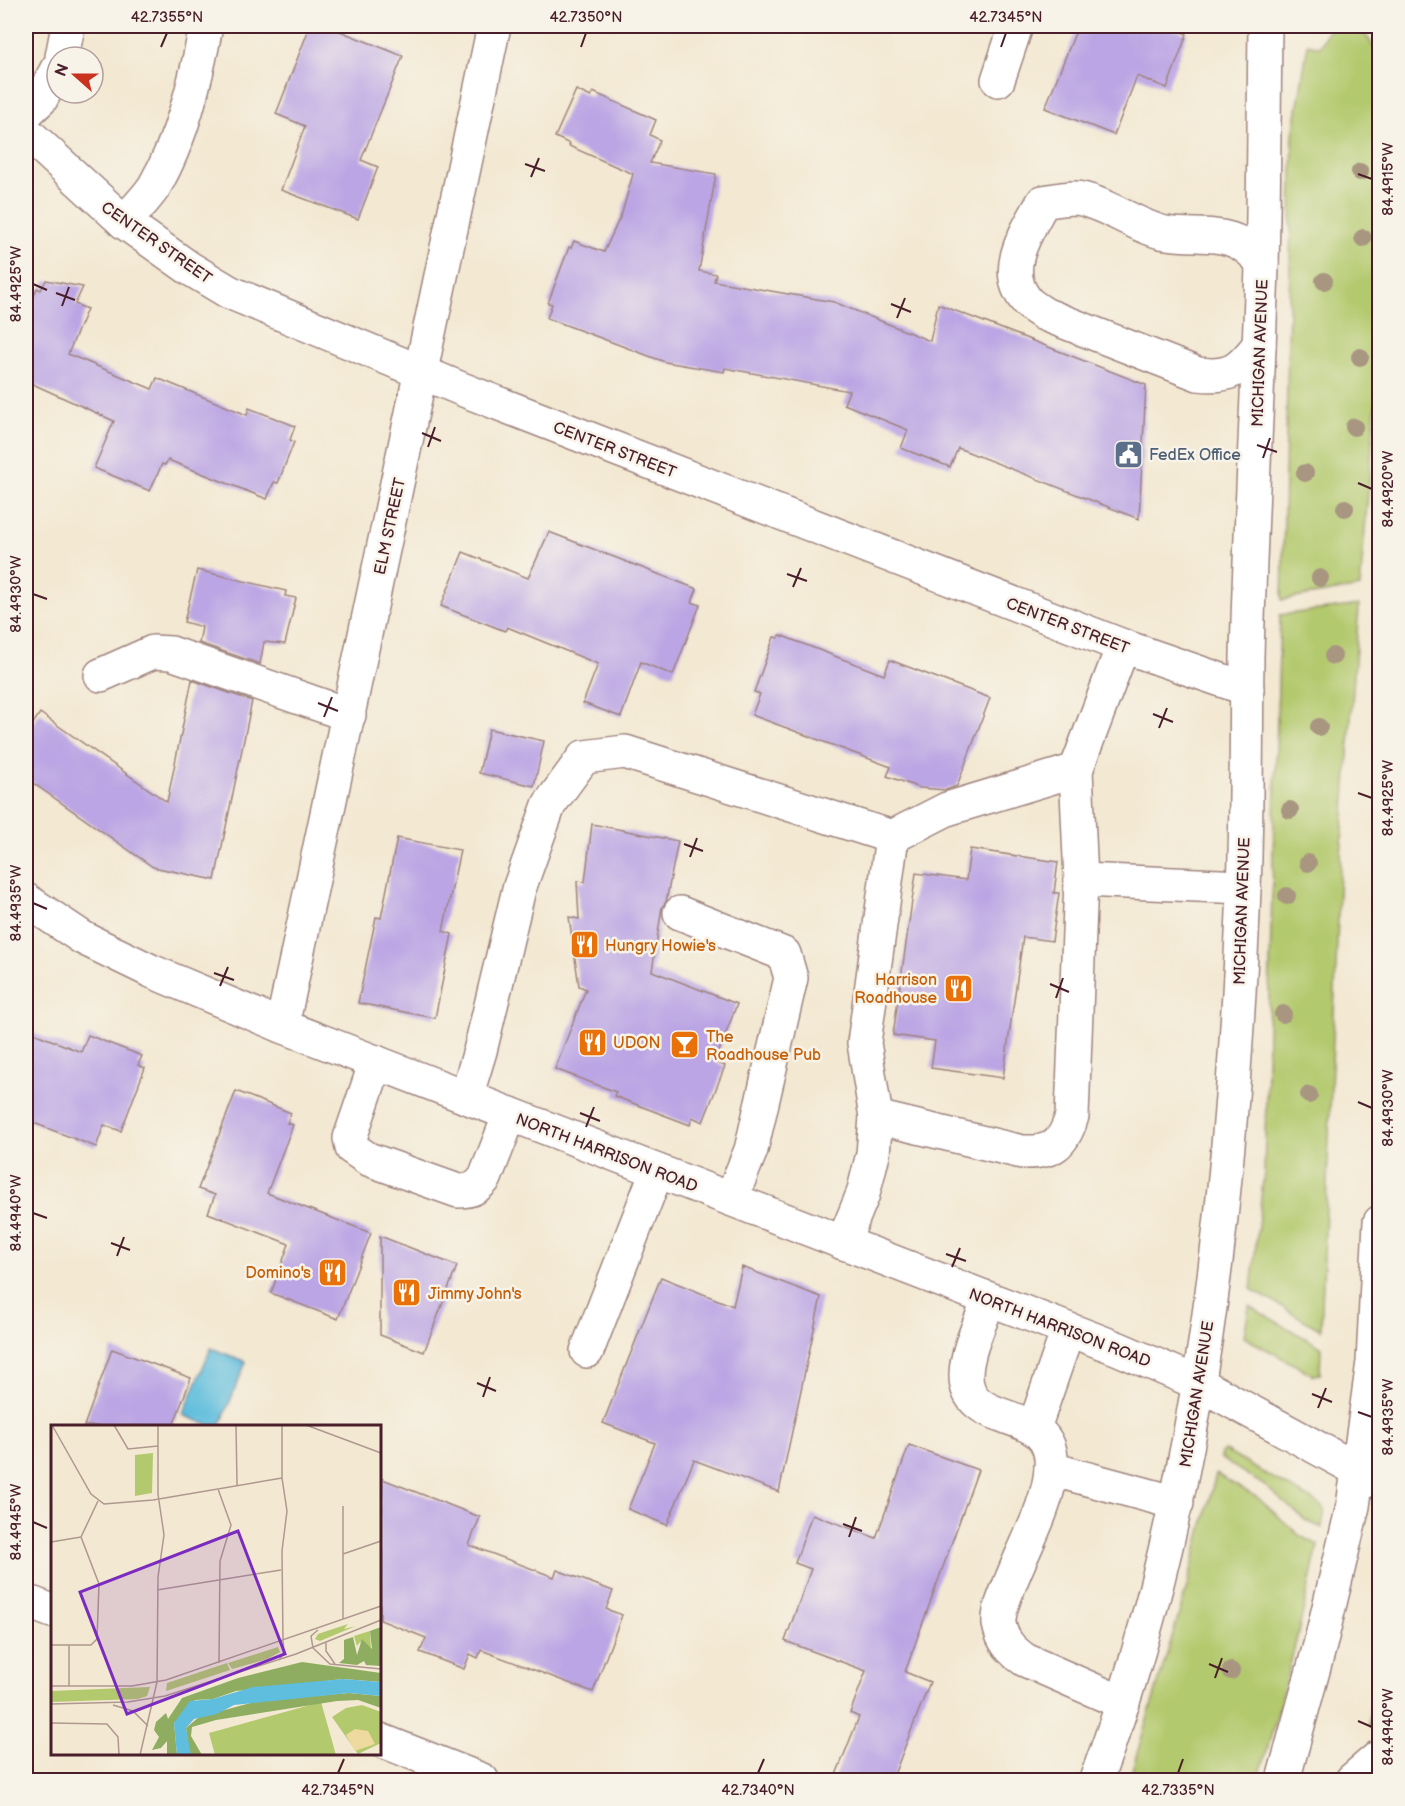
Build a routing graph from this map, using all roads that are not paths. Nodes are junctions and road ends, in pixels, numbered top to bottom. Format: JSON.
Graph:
{"nodes":[{"id":1,"x":68,"y":26,"type":"edge"},
{"id":2,"x":206,"y":26,"type":"edge"},
{"id":3,"x":494,"y":26,"type":"edge"},
{"id":4,"x":1016,"y":26,"type":"edge"},
{"id":5,"x":1265,"y":26,"type":"edge"},
{"id":6,"x":64,"y":45,"type":"edge"},
{"id":7,"x":998,"y":80,"type":"dead end"},
{"id":8,"x":45,"y":90,"type":"edge"},
{"id":9,"x":26,"y":113,"type":"edge"},
{"id":10,"x":26,"y":132,"type":"edge"},
{"id":11,"x":124,"y":222,"type":"junction"},
{"id":12,"x":1262,"y":263,"type":"junction"},
{"id":13,"x":1259,"y":345,"type":"junction"},
{"id":14,"x":422,"y":373,"type":"junction"},
{"id":15,"x":1123,"y":646,"type":"junction"},
{"id":16,"x":102,"y":675,"type":"dead end"},
{"id":17,"x":1247,"y":689,"type":"junction"},
{"id":18,"x":349,"y":715,"type":"junction"},
{"id":19,"x":1076,"y":770,"type":"junction"},
{"id":20,"x":892,"y":837,"type":"junction"},
{"id":21,"x":1081,"y":880,"type":"junction"},
{"id":22,"x":1244,"y":887,"type":"junction"},
{"id":23,"x":26,"y":900,"type":"edge"},
{"id":24,"x":680,"y":913,"type":"dead end"},
{"id":25,"x":282,"y":1026,"type":"junction"},
{"id":26,"x":376,"y":1062,"type":"junction"},
{"id":27,"x":466,"y":1097,"type":"junction"},
{"id":28,"x":510,"y":1114,"type":"junction"},
{"id":29,"x":876,"y":1117,"type":"junction"},
{"id":30,"x":657,"y":1171,"type":"junction"},
{"id":31,"x":731,"y":1200,"type":"junction"},
{"id":32,"x":1380,"y":1222,"type":"edge"},
{"id":33,"x":843,"y":1243,"type":"junction"},
{"id":34,"x":989,"y":1299,"type":"junction"},
{"id":35,"x":1068,"y":1330,"type":"junction"},
{"id":36,"x":587,"y":1351,"type":"dead end"},
{"id":37,"x":1198,"y":1383,"type":"junction"},
{"id":38,"x":1034,"y":1428,"type":"junction"},
{"id":39,"x":1051,"y":1469,"type":"junction"},
{"id":40,"x":1369,"y":1475,"type":"edge"},
{"id":41,"x":1177,"y":1503,"type":"junction"},
{"id":42,"x":26,"y":1601,"type":"edge"},
{"id":43,"x":51,"y":1611,"type":"edge"},
{"id":44,"x":1124,"y":1703,"type":"junction"},
{"id":45,"x":381,"y":1740,"type":"edge"},
{"id":46,"x":1380,"y":1756,"type":"edge"},
{"id":47,"x":482,"y":1780,"type":"edge"},
{"id":48,"x":1096,"y":1780,"type":"edge"},
{"id":49,"x":1283,"y":1780,"type":"edge"},
{"id":50,"x":1352,"y":1780,"type":"edge"}],
"edges":[{"from":1,"to":6,"type":"street"},
{"from":2,"to":11,"type":"street"},
{"from":3,"to":14,"type":"street","name":"ELM STREET"},
{"from":4,"to":7,"type":"street"},
{"from":5,"to":12,"type":"street","name":"MICHIGAN AVENUE"},
{"from":8,"to":9,"type":"street"},
{"from":10,"to":11,"type":"street","name":"CENTER STREET"},
{"from":11,"to":14,"type":"street","name":"CENTER STREET"},
{"from":12,"to":13,"type":"street","name":"MICHIGAN AVENUE"},
{"from":12,"to":13,"type":"street"},
{"from":13,"to":17,"type":"street","name":"MICHIGAN AVENUE"},
{"from":14,"to":15,"type":"street","name":"CENTER STREET"},
{"from":14,"to":18,"type":"street","name":"ELM STREET"},
{"from":15,"to":17,"type":"street","name":"CENTER STREET"},
{"from":15,"to":19,"type":"street"},
{"from":16,"to":18,"type":"street"},
{"from":17,"to":22,"type":"street","name":"MICHIGAN AVENUE"},
{"from":18,"to":25,"type":"street","name":"ELM STREET"},
{"from":19,"to":20,"type":"street"},
{"from":19,"to":21,"type":"street"},
{"from":20,"to":27,"type":"street"},
{"from":20,"to":29,"type":"street"},
{"from":21,"to":22,"type":"street"},
{"from":21,"to":29,"type":"street"},
{"from":22,"to":37,"type":"street","name":"MICHIGAN AVENUE"},
{"from":23,"to":25,"type":"street","name":"NORTH HARRISON ROAD"},
{"from":24,"to":31,"type":"street"},
{"from":25,"to":26,"type":"street","name":"NORTH HARRISON ROAD"},
{"from":26,"to":27,"type":"street","name":"NORTH HARRISON ROAD"},
{"from":26,"to":28,"type":"street"},
{"from":27,"to":28,"type":"street","name":"NORTH HARRISON ROAD"},
{"from":28,"to":30,"type":"street","name":"NORTH HARRISON ROAD"},
{"from":29,"to":33,"type":"street"},
{"from":30,"to":31,"type":"street","name":"NORTH HARRISON ROAD"},
{"from":30,"to":36,"type":"street"},
{"from":31,"to":33,"type":"street","name":"NORTH HARRISON ROAD"},
{"from":32,"to":40,"type":"street"},
{"from":33,"to":34,"type":"street","name":"NORTH HARRISON ROAD"},
{"from":34,"to":35,"type":"street","name":"NORTH HARRISON ROAD"},
{"from":34,"to":38,"type":"street"},
{"from":35,"to":37,"type":"street","name":"NORTH HARRISON ROAD"},
{"from":35,"to":38,"type":"street"},
{"from":37,"to":40,"type":"street","name":"NORTH HARRISON ROAD"},
{"from":37,"to":41,"type":"street","name":"MICHIGAN AVENUE"},
{"from":38,"to":39,"type":"street"},
{"from":39,"to":41,"type":"street"},
{"from":39,"to":44,"type":"street"},
{"from":40,"to":49,"type":"street"},
{"from":41,"to":44,"type":"street","name":"MICHIGAN AVENUE"},
{"from":42,"to":43,"type":"street"},
{"from":44,"to":48,"type":"street","name":"MICHIGAN AVENUE"},
{"from":45,"to":47,"type":"street"},
{"from":46,"to":50,"type":"street"}]}
